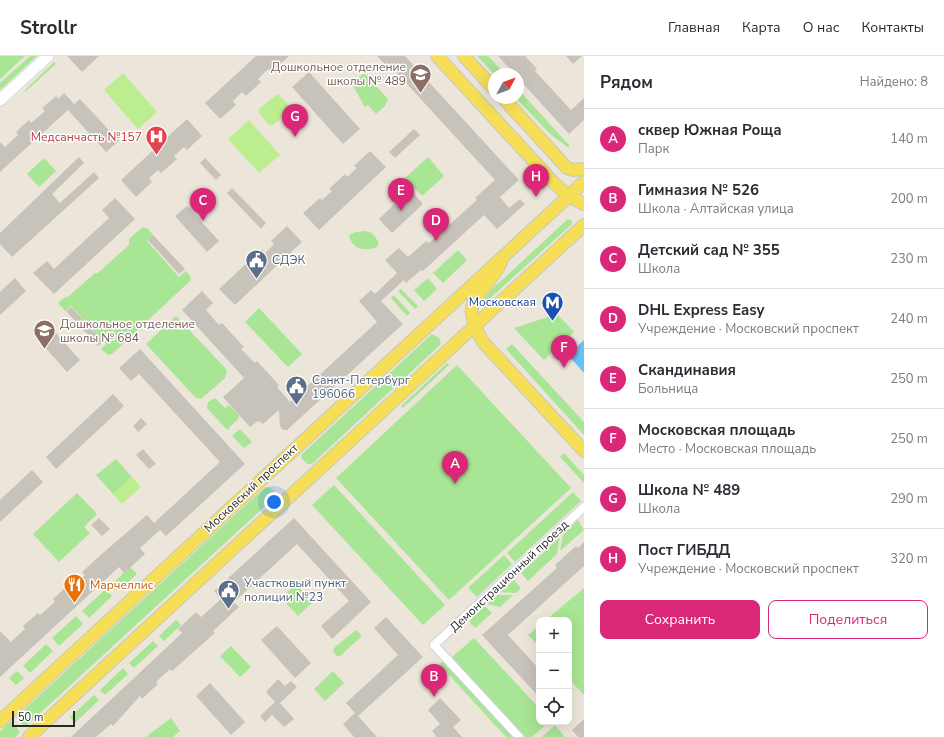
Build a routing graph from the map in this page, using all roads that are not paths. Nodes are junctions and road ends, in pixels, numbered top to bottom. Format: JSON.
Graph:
{"nodes":[{"id":1,"x":48,"y":56,"type":"edge"},
{"id":2,"x":437,"y":56,"type":"edge"},
{"id":3,"x":464,"y":56,"type":"edge"},
{"id":4,"x":488,"y":82,"type":"edge"},
{"id":5,"x":0,"y":100,"type":"edge"},
{"id":6,"x":508,"y":104,"type":"edge"},
{"id":7,"x":584,"y":169,"type":"edge"},
{"id":8,"x":584,"y":182,"type":"edge"},
{"id":9,"x":568,"y":196,"type":"junction"},
{"id":10,"x":584,"y":204,"type":"edge"},
{"id":11,"x":584,"y":225,"type":"edge"},
{"id":12,"x":503,"y":257,"type":"junction"},
{"id":13,"x":474,"y":326,"type":"junction"},
{"id":14,"x":584,"y":450,"type":"edge"},
{"id":15,"x":584,"y":507,"type":"edge"},
{"id":16,"x":0,"y":721,"type":"edge"},
{"id":17,"x":29,"y":737,"type":"edge"},
{"id":18,"x":519,"y":737,"type":"edge"}],
"edges":[{"from":1,"to":5,"type":"street"},
{"from":2,"to":9,"type":"main road"},
{"from":3,"to":4,"type":"main road"},
{"from":6,"to":7,"type":"main road"},
{"from":8,"to":9,"type":"main road","name":"Московский проспект"},
{"from":9,"to":10,"type":"main road"},
{"from":9,"to":12,"type":"main road","name":"Московский проспект"},
{"from":11,"to":13,"type":"main road"},
{"from":12,"to":13,"type":"main road","name":"Московский проспект"},
{"from":12,"to":16,"type":"main road","name":"Московский проспект"},
{"from":13,"to":14,"type":"main road"},
{"from":13,"to":17,"type":"main road"},
{"from":15,"to":18,"type":"street","name":"Демонстрационный проезд"}]}
